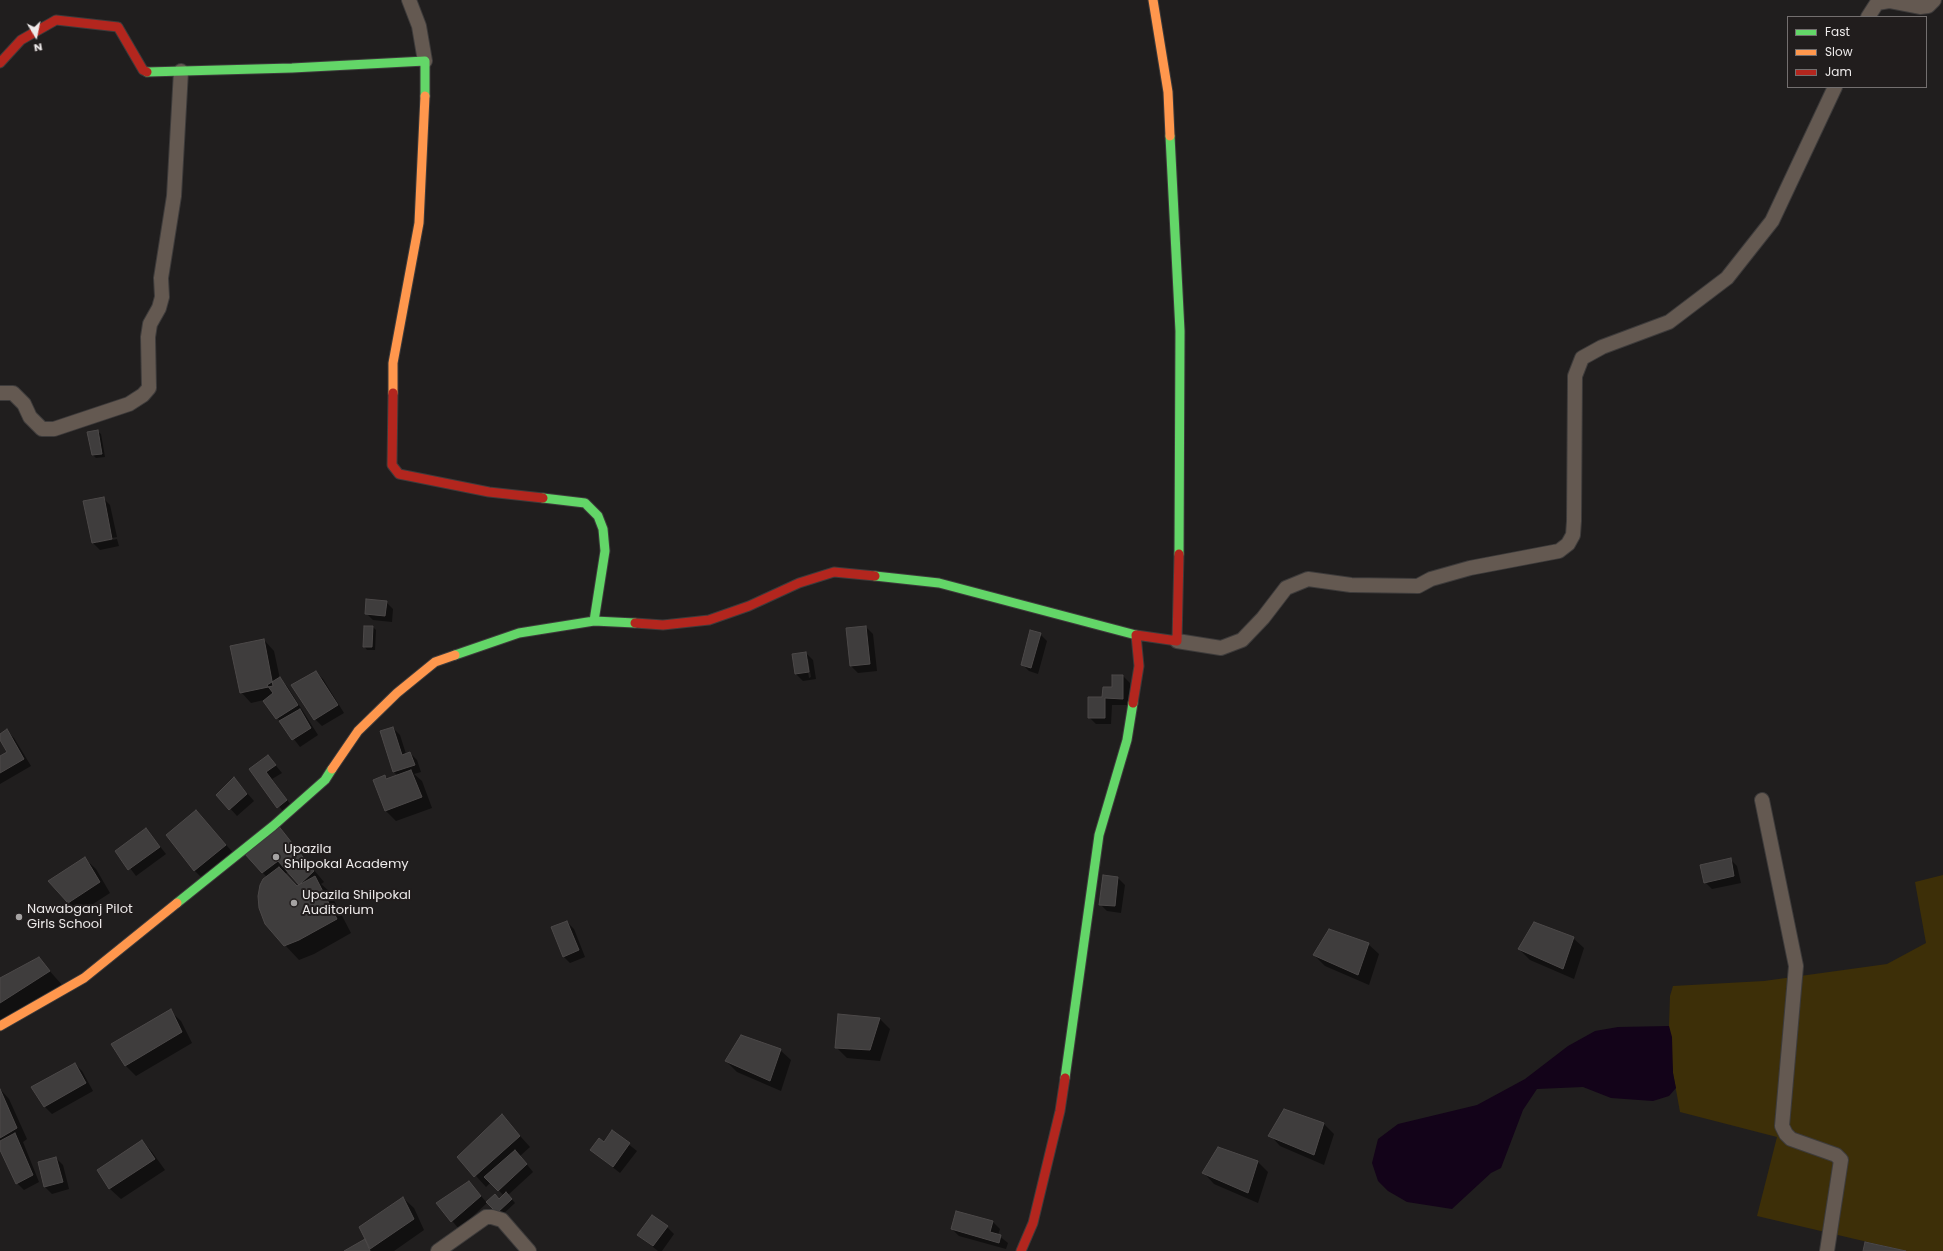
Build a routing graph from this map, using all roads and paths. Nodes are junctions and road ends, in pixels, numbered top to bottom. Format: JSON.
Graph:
{"nodes":[{"id":1,"x":409,"y":0,"type":"edge"},
{"id":2,"x":1153,"y":0,"type":"edge"},
{"id":3,"x":1934,"y":0,"type":"edge"},
{"id":4,"x":1869,"y":16,"type":"edge"},
{"id":5,"x":425,"y":61,"type":"junction"},
{"id":6,"x":0,"y":63,"type":"edge"},
{"id":7,"x":181,"y":71,"type":"junction"},
{"id":8,"x":1835,"y":88,"type":"edge"},
{"id":9,"x":0,"y":392,"type":"edge"},
{"id":10,"x":594,"y":621,"type":"junction"},
{"id":11,"x":1136,"y":635,"type":"junction"},
{"id":12,"x":1177,"y":641,"type":"junction"},
{"id":13,"x":1762,"y":800,"type":"dead end"},
{"id":14,"x":0,"y":1026,"type":"edge"},
{"id":15,"x":438,"y":1251,"type":"edge"},
{"id":16,"x":529,"y":1251,"type":"edge"},
{"id":17,"x":1021,"y":1251,"type":"edge"},
{"id":18,"x":1827,"y":1251,"type":"edge"}],
"edges":[{"from":1,"to":5,"type":"street"},
{"from":2,"to":12,"type":"street"},
{"from":3,"to":4,"type":"street"},
{"from":5,"to":7,"type":"street"},
{"from":5,"to":10,"type":"street"},
{"from":6,"to":7,"type":"street"},
{"from":7,"to":9,"type":"street"},
{"from":8,"to":12,"type":"street"},
{"from":10,"to":11,"type":"street"},
{"from":10,"to":14,"type":"street"},
{"from":11,"to":12,"type":"street"},
{"from":11,"to":17,"type":"street"},
{"from":13,"to":18,"type":"street"},
{"from":15,"to":16,"type":"street"}]}
